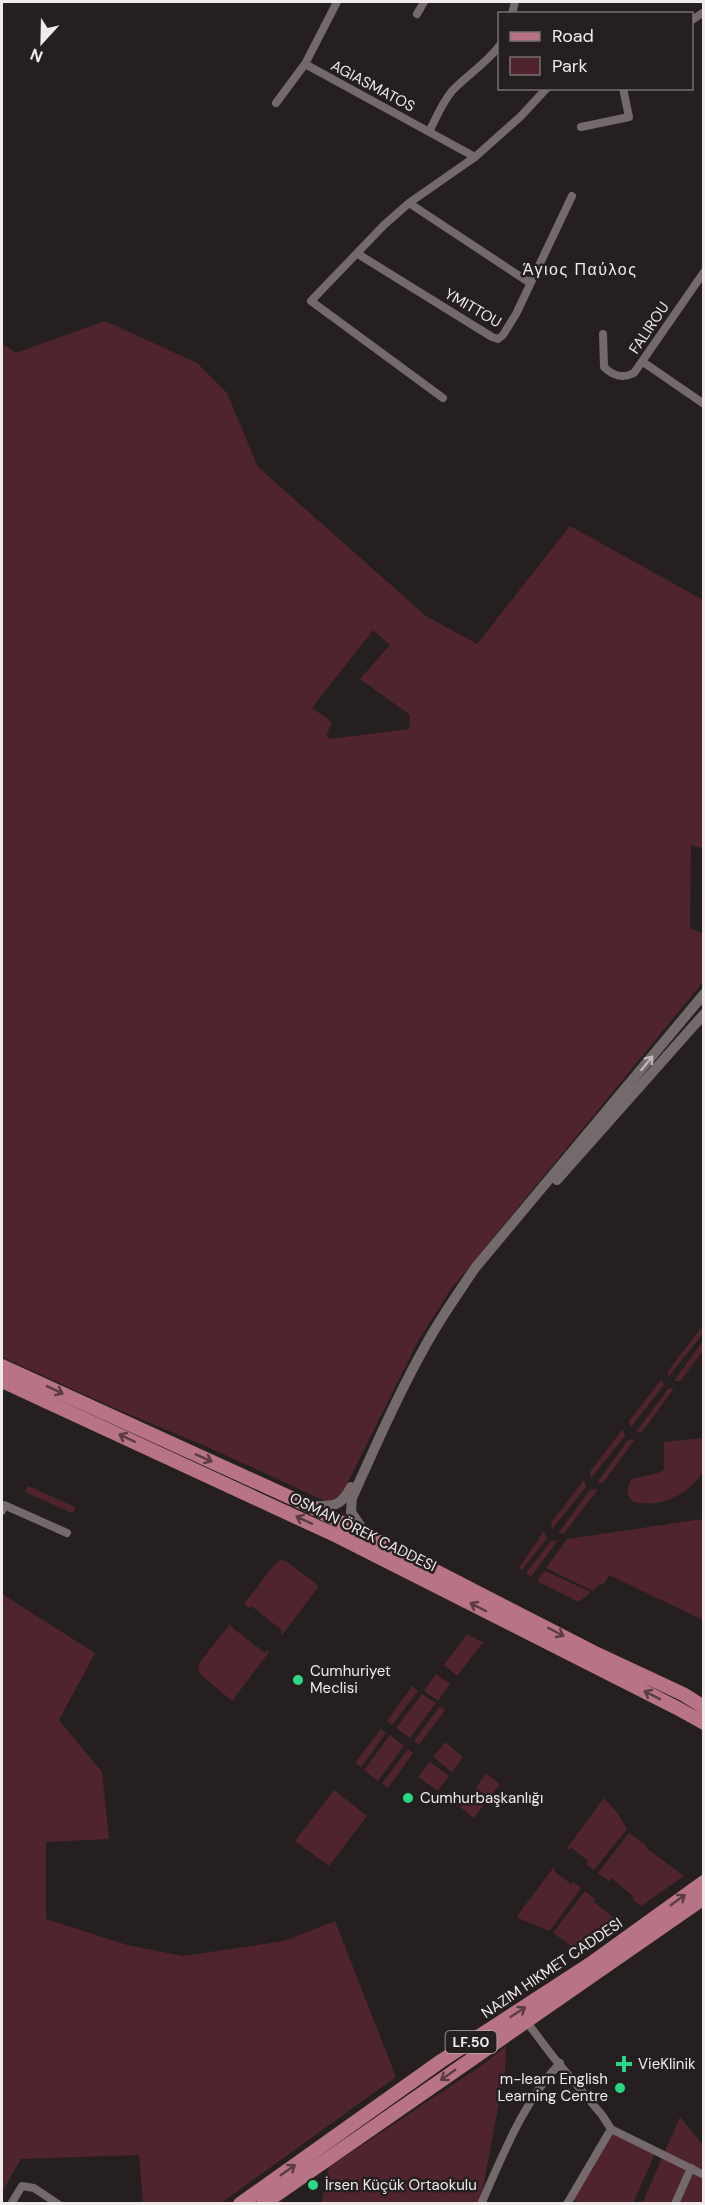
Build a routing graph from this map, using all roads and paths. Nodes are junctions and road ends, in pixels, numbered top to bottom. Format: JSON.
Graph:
{"nodes":[{"id":1,"x":337,"y":2,"type":"edge"},
{"id":2,"x":424,"y":2,"type":"edge"},
{"id":3,"x":417,"y":14,"type":"dead end"},
{"id":4,"x":498,"y":47,"type":"edge"},
{"id":5,"x":305,"y":64,"type":"junction"},
{"id":6,"x":545,"y":90,"type":"edge"},
{"id":7,"x":623,"y":90,"type":"edge"},
{"id":8,"x":276,"y":103,"type":"dead end"},
{"id":9,"x":581,"y":127,"type":"dead end"},
{"id":10,"x":429,"y":132,"type":"junction"},
{"id":11,"x":475,"y":157,"type":"junction"},
{"id":12,"x":572,"y":196,"type":"dead end"},
{"id":13,"x":409,"y":203,"type":"junction"},
{"id":14,"x":358,"y":254,"type":"junction"},
{"id":15,"x":703,"y":273,"type":"edge"},
{"id":16,"x":530,"y":284,"type":"junction"},
{"id":17,"x":603,"y":334,"type":"dead end"},
{"id":18,"x":643,"y":362,"type":"junction"},
{"id":19,"x":443,"y":398,"type":"dead end"},
{"id":20,"x":704,"y":404,"type":"edge"},
{"id":21,"x":704,"y":994,"type":"edge"},
{"id":22,"x":704,"y":1014,"type":"edge"},
{"id":23,"x":459,"y":1291,"type":"junction"},
{"id":24,"x":2,"y":1366,"type":"edge"},
{"id":25,"x":2,"y":1382,"type":"edge"},
{"id":26,"x":383,"y":1428,"type":"junction"},
{"id":27,"x":309,"y":1506,"type":"junction"},
{"id":28,"x":2,"y":1510,"type":"edge"},
{"id":29,"x":67,"y":1533,"type":"dead end"},
{"id":30,"x":365,"y":1533,"type":"junction"},
{"id":31,"x":704,"y":1707,"type":"edge"},
{"id":32,"x":704,"y":1723,"type":"edge"},
{"id":33,"x":704,"y":1882,"type":"edge"},
{"id":34,"x":704,"y":1898,"type":"edge"},
{"id":35,"x":526,"y":2021,"type":"junction"},
{"id":36,"x":560,"y":2063,"type":"junction"},
{"id":37,"x":611,"y":2129,"type":"junction"},
{"id":38,"x":691,"y":2168,"type":"junction"},
{"id":39,"x":704,"y":2175,"type":"edge"},
{"id":40,"x":11,"y":2204,"type":"edge"},
{"id":41,"x":58,"y":2204,"type":"edge"},
{"id":42,"x":240,"y":2204,"type":"edge"},
{"id":43,"x":263,"y":2204,"type":"edge"},
{"id":44,"x":481,"y":2204,"type":"edge"},
{"id":45,"x":567,"y":2204,"type":"edge"},
{"id":46,"x":675,"y":2204,"type":"edge"}],
"edges":[{"from":1,"to":5,"type":"street"},
{"from":2,"to":3,"type":"street"},
{"from":4,"to":10,"type":"street"},
{"from":5,"to":8,"type":"street"},
{"from":5,"to":10,"type":"street","name":"AGIASMATOS"},
{"from":6,"to":11,"type":"street"},
{"from":7,"to":9,"type":"street"},
{"from":10,"to":11,"type":"street","name":"AGIASMATOS"},
{"from":11,"to":13,"type":"street"},
{"from":12,"to":16,"type":"street","name":"YMITTOU"},
{"from":13,"to":14,"type":"street"},
{"from":13,"to":16,"type":"street"},
{"from":14,"to":16,"type":"street","name":"YMITTOU"},
{"from":14,"to":19,"type":"street"},
{"from":15,"to":18,"type":"street","name":"FALIROU"},
{"from":17,"to":18,"type":"street","name":"FALIROU"},
{"from":18,"to":20,"type":"street"},
{"from":23,"to":21,"type":"street","one_way":true},
{"from":22,"to":23,"type":"street"},
{"from":23,"to":26,"type":"street"},
{"from":24,"to":27,"type":"main road","name":"OSMAN ÖREK CADDESI","one_way":true},
{"from":32,"to":25,"type":"main road","name":"OSMAN ÖREK CADDESI","one_way":true},
{"from":26,"to":27,"type":"street"},
{"from":26,"to":30,"type":"street"},
{"from":27,"to":30,"type":"main road","name":"OSMAN ÖREK CADDESI"},
{"from":28,"to":29,"type":"street"},
{"from":30,"to":31,"type":"main road","name":"OSMAN ÖREK CADDESI","one_way":true},
{"from":42,"to":33,"type":"main road","number":"LF.50","one_way":true},
{"from":34,"to":35,"type":"main road","number":"LF.50"},
{"from":35,"to":36,"type":"street"},
{"from":35,"to":43,"type":"main road","number":"LF.50","one_way":true},
{"from":36,"to":37,"type":"street"},
{"from":36,"to":44,"type":"street"},
{"from":37,"to":38,"type":"street"},
{"from":37,"to":45,"type":"street"},
{"from":38,"to":39,"type":"street"},
{"from":38,"to":46,"type":"street"},
{"from":40,"to":41,"type":"street"}]}
